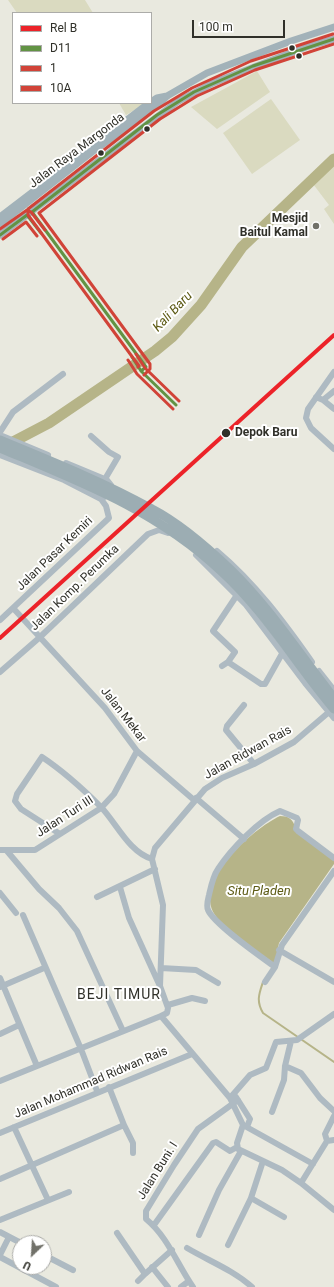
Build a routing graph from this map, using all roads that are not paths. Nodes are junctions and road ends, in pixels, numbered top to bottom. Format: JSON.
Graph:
{"nodes":[{"id":1,"x":334,"y":27,"type":"edge"},
{"id":2,"x":334,"y":39,"type":"edge"},
{"id":3,"x":166,"y":96,"type":"junction"},
{"id":4,"x":152,"y":101,"type":"edge"},
{"id":5,"x":147,"y":104,"type":"edge"},
{"id":6,"x":20,"y":205,"type":"junction"},
{"id":7,"x":0,"y":217,"type":"edge"},
{"id":8,"x":0,"y":224,"type":"edge"},
{"id":9,"x":0,"y":236,"type":"edge"},
{"id":10,"x":334,"y":372,"type":"edge"},
{"id":11,"x":63,"y":374,"type":"dead end"},
{"id":12,"x":334,"y":391,"type":"edge"},
{"id":13,"x":316,"y":397,"type":"junction"},
{"id":14,"x":324,"y":400,"type":"junction"},
{"id":15,"x":334,"y":409,"type":"edge"},
{"id":16,"x":0,"y":433,"type":"edge"},
{"id":17,"x":91,"y":436,"type":"dead end"},
{"id":18,"x":0,"y":440,"type":"edge"},
{"id":19,"x":0,"y":448,"type":"edge"},
{"id":20,"x":334,"y":449,"type":"edge"},
{"id":21,"x":0,"y":455,"type":"edge"},
{"id":22,"x":105,"y":479,"type":"junction"},
{"id":23,"x":101,"y":499,"type":"junction"},
{"id":24,"x":168,"y":533,"type":"junction"},
{"id":25,"x":242,"y":575,"type":"junction"},
{"id":26,"x":231,"y":590,"type":"junction"},
{"id":27,"x":237,"y":595,"type":"junction"},
{"id":28,"x":14,"y":608,"type":"junction"},
{"id":29,"x":0,"y":620,"type":"edge"},
{"id":30,"x":39,"y":638,"type":"junction"},
{"id":31,"x":283,"y":652,"type":"junction"},
{"id":32,"x":0,"y":672,"type":"edge"},
{"id":33,"x":334,"y":690,"type":"edge"},
{"id":34,"x":334,"y":698,"type":"edge"},
{"id":35,"x":244,"y":706,"type":"dead end"},
{"id":36,"x":331,"y":710,"type":"edge"},
{"id":37,"x":334,"y":718,"type":"edge"},
{"id":38,"x":137,"y":751,"type":"junction"},
{"id":39,"x":254,"y":764,"type":"junction"},
{"id":40,"x":195,"y":799,"type":"junction"},
{"id":41,"x":101,"y":808,"type":"junction"},
{"id":42,"x":60,"y":834,"type":"junction"},
{"id":43,"x":244,"y":839,"type":"junction"},
{"id":44,"x":0,"y":850,"type":"edge"},
{"id":45,"x":7,"y":851,"type":"junction"},
{"id":46,"x":334,"y":858,"type":"edge"},
{"id":47,"x":152,"y":859,"type":"junction"},
{"id":48,"x":154,"y":869,"type":"junction"},
{"id":49,"x":333,"y":876,"type":"edge"},
{"id":50,"x":120,"y":887,"type":"junction"},
{"id":51,"x":0,"y":893,"type":"edge"},
{"id":52,"x":97,"y":898,"type":"dead end"},
{"id":53,"x":2,"y":899,"type":"edge"},
{"id":54,"x":279,"y":950,"type":"junction"},
{"id":55,"x":274,"y":966,"type":"junction"},
{"id":56,"x":44,"y":968,"type":"junction"},
{"id":57,"x":161,"y":968,"type":"junction"},
{"id":58,"x":0,"y":978,"type":"edge"},
{"id":59,"x":333,"y":980,"type":"edge"},
{"id":60,"x":265,"y":982,"type":"dead end"},
{"id":61,"x":218,"y":983,"type":"dead end"},
{"id":62,"x":160,"y":986,"type":"junction"},
{"id":63,"x":2,"y":987,"type":"edge"},
{"id":64,"x":205,"y":1001,"type":"dead end"},
{"id":65,"x":168,"y":1005,"type":"junction"},
{"id":66,"x":334,"y":1014,"type":"edge"},
{"id":67,"x":161,"y":1016,"type":"junction"},
{"id":68,"x":19,"y":1025,"type":"junction"},
{"id":69,"x":123,"y":1031,"type":"junction"},
{"id":70,"x":0,"y":1034,"type":"edge"},
{"id":71,"x":297,"y":1039,"type":"junction"},
{"id":72,"x":81,"y":1049,"type":"junction"},
{"id":73,"x":192,"y":1054,"type":"junction"},
{"id":74,"x":37,"y":1066,"type":"junction"},
{"id":75,"x":285,"y":1066,"type":"junction"},
{"id":76,"x":0,"y":1081,"type":"edge"},
{"id":77,"x":109,"y":1087,"type":"junction"},
{"id":78,"x":98,"y":1091,"type":"junction"},
{"id":79,"x":234,"y":1099,"type":"junction"},
{"id":80,"x":334,"y":1111,"type":"edge"},
{"id":81,"x":272,"y":1112,"type":"dead end"},
{"id":82,"x":334,"y":1116,"type":"edge"},
{"id":83,"x":124,"y":1125,"type":"junction"},
{"id":84,"x":245,"y":1126,"type":"junction"},
{"id":85,"x":14,"y":1127,"type":"junction"},
{"id":86,"x":0,"y":1133,"type":"edge"},
{"id":87,"x":334,"y":1140,"type":"edge"},
{"id":88,"x":327,"y":1141,"type":"junction"},
{"id":89,"x":239,"y":1149,"type":"junction"},
{"id":90,"x":133,"y":1153,"type":"dead end"},
{"id":91,"x":263,"y":1161,"type":"junction"},
{"id":92,"x":313,"y":1164,"type":"junction"},
{"id":93,"x":33,"y":1165,"type":"junction"},
{"id":94,"x":0,"y":1179,"type":"edge"},
{"id":95,"x":301,"y":1183,"type":"junction"},
{"id":96,"x":69,"y":1192,"type":"dead end"},
{"id":97,"x":251,"y":1198,"type":"junction"},
{"id":98,"x":48,"y":1200,"type":"junction"},
{"id":99,"x":334,"y":1210,"type":"edge"},
{"id":100,"x":284,"y":1217,"type":"dead end"},
{"id":101,"x":0,"y":1220,"type":"edge"},
{"id":102,"x":154,"y":1225,"type":"junction"},
{"id":103,"x":0,"y":1232,"type":"edge"},
{"id":104,"x":117,"y":1233,"type":"dead end"},
{"id":105,"x":199,"y":1235,"type":"dead end"},
{"id":106,"x":9,"y":1237,"type":"junction"},
{"id":107,"x":12,"y":1238,"type":"edge"},
{"id":108,"x":228,"y":1245,"type":"dead end"},
{"id":109,"x":187,"y":1248,"type":"dead end"},
{"id":110,"x":172,"y":1250,"type":"junction"},
{"id":111,"x":0,"y":1256,"type":"edge"},
{"id":112,"x":52,"y":1259,"type":"edge"},
{"id":113,"x":152,"y":1267,"type":"junction"},
{"id":114,"x":73,"y":1270,"type":"dead end"},
{"id":115,"x":145,"y":1274,"type":"junction"},
{"id":116,"x":138,"y":1281,"type":"dead end"},
{"id":117,"x":189,"y":1281,"type":"junction"},
{"id":118,"x":244,"y":1285,"type":"edge"},
{"id":119,"x":56,"y":1287,"type":"edge"},
{"id":120,"x":168,"y":1287,"type":"edge"},
{"id":121,"x":181,"y":1287,"type":"edge"},
{"id":122,"x":193,"y":1287,"type":"edge"},
{"id":123,"x":252,"y":1287,"type":"edge"}],
"edges":[{"from":1,"to":3,"type":"main road","name":"Jalan Raya Margonda"},
{"from":2,"to":9,"type":"main road","name":"Jalan Raya Margonda"},
{"from":3,"to":4,"type":"main road","name":"Jalan Raya Margonda"},
{"from":3,"to":6,"type":"main road","name":"Jalan Raya Margonda"},
{"from":5,"to":6,"type":"main road","name":"Jalan Raya Margonda"},
{"from":6,"to":7,"type":"main road","name":"Jalan Raya Margonda"},
{"from":6,"to":8,"type":"main road","name":"Jalan Raya Margonda"},
{"from":10,"to":13,"type":"street"},
{"from":11,"to":16,"type":"street"},
{"from":12,"to":14,"type":"street"},
{"from":13,"to":14,"type":"street"},
{"from":13,"to":20,"type":"street"},
{"from":14,"to":15,"type":"street"},
{"from":16,"to":22,"type":"street"},
{"from":17,"to":22,"type":"street"},
{"from":18,"to":34,"type":"highway"},
{"from":19,"to":36,"type":"highway"},
{"from":21,"to":23,"type":"street"},
{"from":22,"to":23,"type":"street"},
{"from":23,"to":28,"type":"street","name":"Jalan Pasar Kemiri"},
{"from":24,"to":25,"type":"street"},
{"from":24,"to":26,"type":"street"},
{"from":24,"to":30,"type":"street","name":"Jalan Komp. Perumka"},
{"from":25,"to":26,"type":"street"},
{"from":25,"to":33,"type":"street"},
{"from":26,"to":27,"type":"street"},
{"from":27,"to":31,"type":"street"},
{"from":27,"to":31,"type":"street"},
{"from":28,"to":29,"type":"street","name":"Jalan Pasar Kemiri"},
{"from":28,"to":30,"type":"street","name":"Jalan Mekar"},
{"from":30,"to":32,"type":"street","name":"Jalan Komp. Perumka"},
{"from":30,"to":38,"type":"street","name":"Jalan Mekar"},
{"from":31,"to":36,"type":"street"},
{"from":35,"to":39,"type":"street"},
{"from":36,"to":37,"type":"street"},
{"from":36,"to":39,"type":"street","name":"Jalan Ridwan Rais"},
{"from":38,"to":40,"type":"street","name":"Jalan Mekar"},
{"from":38,"to":41,"type":"street","name":"Jalan Turi III"},
{"from":39,"to":40,"type":"street","name":"Jalan Ridwan Rais"},
{"from":40,"to":43,"type":"street","name":"Jalan Mekar"},
{"from":40,"to":47,"type":"street","name":"Jalan Ridwan Rais"},
{"from":41,"to":42,"type":"street","name":"Jalan Turi III"},
{"from":41,"to":42,"type":"street"},
{"from":41,"to":47,"type":"street"},
{"from":42,"to":45,"type":"street","name":"Jalan Turi III"},
{"from":43,"to":46,"type":"street"},
{"from":43,"to":55,"type":"street"},
{"from":44,"to":45,"type":"street","name":"Jalan Turi III"},
{"from":45,"to":69,"type":"street"},
{"from":47,"to":48,"type":"street"},
{"from":48,"to":50,"type":"street"},
{"from":48,"to":57,"type":"street"},
{"from":49,"to":54,"type":"street"},
{"from":50,"to":52,"type":"street"},
{"from":50,"to":62,"type":"street"},
{"from":51,"to":53,"type":"street"},
{"from":53,"to":56,"type":"street"},
{"from":54,"to":55,"type":"street"},
{"from":54,"to":59,"type":"street"},
{"from":55,"to":60,"type":"street"},
{"from":56,"to":63,"type":"street"},
{"from":56,"to":72,"type":"street"},
{"from":57,"to":61,"type":"street"},
{"from":57,"to":62,"type":"street"},
{"from":58,"to":63,"type":"street"},
{"from":62,"to":65,"type":"street"},
{"from":63,"to":68,"type":"street"},
{"from":64,"to":65,"type":"street"},
{"from":65,"to":67,"type":"street"},
{"from":66,"to":71,"type":"street"},
{"from":67,"to":69,"type":"street"},
{"from":67,"to":73,"type":"street"},
{"from":68,"to":70,"type":"street"},
{"from":68,"to":74,"type":"street"},
{"from":69,"to":72,"type":"street"},
{"from":71,"to":75,"type":"street"},
{"from":71,"to":79,"type":"street"},
{"from":72,"to":74,"type":"street"},
{"from":72,"to":78,"type":"street"},
{"from":73,"to":77,"type":"street","name":"Jalan Mohammad Ridwan Rais"},
{"from":73,"to":79,"type":"street"},
{"from":74,"to":76,"type":"street"},
{"from":75,"to":80,"type":"street"},
{"from":75,"to":81,"type":"street"},
{"from":77,"to":78,"type":"street","name":"Jalan Mohammad Ridwan Rais"},
{"from":77,"to":83,"type":"street"},
{"from":78,"to":85,"type":"street","name":"Jalan Mohammad Ridwan Rais"},
{"from":79,"to":84,"type":"street"},
{"from":79,"to":102,"type":"street","name":"Jalan Buni. I"},
{"from":82,"to":88,"type":"street"},
{"from":83,"to":90,"type":"street"},
{"from":83,"to":93,"type":"street"},
{"from":84,"to":89,"type":"street"},
{"from":84,"to":92,"type":"street"},
{"from":85,"to":86,"type":"street","name":"Jalan Mohammad Ridwan Rais"},
{"from":85,"to":93,"type":"street"},
{"from":87,"to":88,"type":"street"},
{"from":88,"to":92,"type":"street"},
{"from":89,"to":91,"type":"street"},
{"from":89,"to":102,"type":"street"},
{"from":89,"to":105,"type":"street"},
{"from":91,"to":95,"type":"street"},
{"from":91,"to":97,"type":"street"},
{"from":92,"to":95,"type":"street"},
{"from":93,"to":94,"type":"street"},
{"from":93,"to":98,"type":"street"},
{"from":95,"to":99,"type":"street"},
{"from":96,"to":98,"type":"street"},
{"from":97,"to":100,"type":"street"},
{"from":97,"to":108,"type":"street"},
{"from":98,"to":101,"type":"street"},
{"from":102,"to":110,"type":"street","name":"Jalan Buni. I"},
{"from":103,"to":106,"type":"street"},
{"from":104,"to":115,"type":"street"},
{"from":106,"to":107,"type":"street"},
{"from":106,"to":111,"type":"street"},
{"from":109,"to":118,"type":"street"},
{"from":110,"to":113,"type":"street"},
{"from":110,"to":117,"type":"street","name":"Jalan Buni. I"},
{"from":111,"to":119,"type":"street"},
{"from":112,"to":114,"type":"street"},
{"from":113,"to":115,"type":"street"},
{"from":113,"to":120,"type":"street"},
{"from":115,"to":116,"type":"street"},
{"from":117,"to":121,"type":"street"},
{"from":117,"to":122,"type":"street","name":"Jalan Buni. I"},
{"from":118,"to":123,"type":"street"}]}
